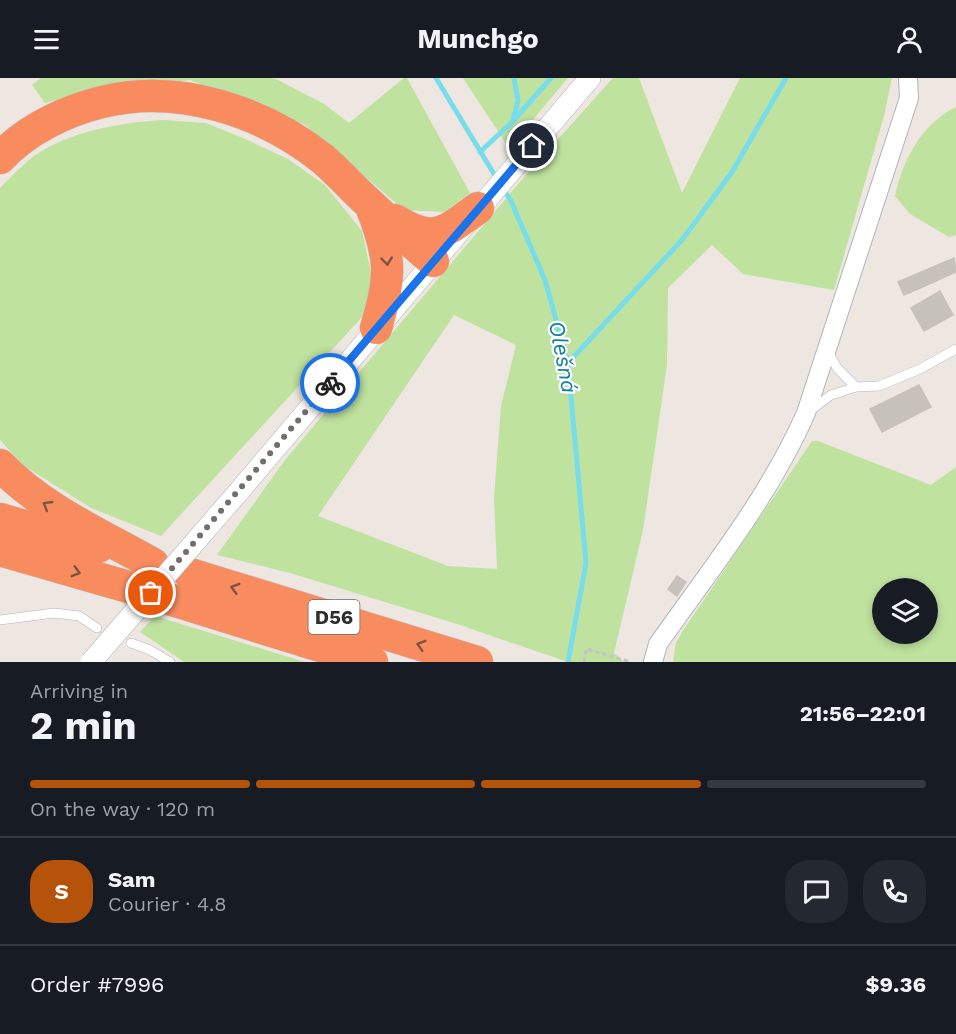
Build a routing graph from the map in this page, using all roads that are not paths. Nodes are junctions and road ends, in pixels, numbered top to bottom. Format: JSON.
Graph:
{"nodes":[{"id":1,"x":590,"y":78,"type":"edge"},
{"id":2,"x":908,"y":78,"type":"edge"},
{"id":3,"x":0,"y":158,"type":"edge"},
{"id":4,"x":371,"y":205,"type":"junction"},
{"id":5,"x":478,"y":208,"type":"junction"},
{"id":6,"x":433,"y":261,"type":"junction"},
{"id":7,"x":376,"y":328,"type":"junction"},
{"id":8,"x":827,"y":349,"type":"junction"},
{"id":9,"x":956,"y":349,"type":"edge"},
{"id":10,"x":856,"y":387,"type":"junction"},
{"id":11,"x":806,"y":413,"type":"junction"},
{"id":12,"x":0,"y":465,"type":"edge"},
{"id":13,"x":0,"y":519,"type":"edge"},
{"id":14,"x":0,"y":550,"type":"edge"},
{"id":15,"x":190,"y":574,"type":"dead end"},
{"id":16,"x":132,"y":588,"type":"dead end"},
{"id":17,"x":169,"y":599,"type":"dead end"},
{"id":18,"x":0,"y":620,"type":"edge"},
{"id":19,"x":97,"y":628,"type":"dead end"},
{"id":20,"x":131,"y":643,"type":"dead end"},
{"id":21,"x":91,"y":662,"type":"edge"},
{"id":22,"x":170,"y":662,"type":"edge"},
{"id":23,"x":372,"y":662,"type":"edge"},
{"id":24,"x":477,"y":662,"type":"edge"},
{"id":25,"x":653,"y":662,"type":"edge"}],
"edges":[{"from":1,"to":5,"type":"street"},
{"from":2,"to":8,"type":"street"},
{"from":3,"to":4,"type":"highway"},
{"from":4,"to":5,"type":"highway"},
{"from":4,"to":6,"type":"highway"},
{"from":4,"to":7,"type":"highway","one_way":true},
{"from":5,"to":6,"type":"street"},
{"from":6,"to":7,"type":"street"},
{"from":7,"to":21,"type":"street","bridge":true},
{"from":8,"to":10,"type":"lane"},
{"from":8,"to":11,"type":"street"},
{"from":9,"to":10,"type":"lane"},
{"from":10,"to":11,"type":"lane"},
{"from":11,"to":25,"type":"street"},
{"from":13,"to":12,"type":"highway","one_way":true},
{"from":14,"to":16,"type":"highway","one_way":true},
{"from":24,"to":15,"type":"highway","number":"D56","one_way":true},
{"from":17,"to":23,"type":"highway","number":"D56"},
{"from":18,"to":19,"type":"lane"},
{"from":20,"to":22,"type":"lane"}]}
